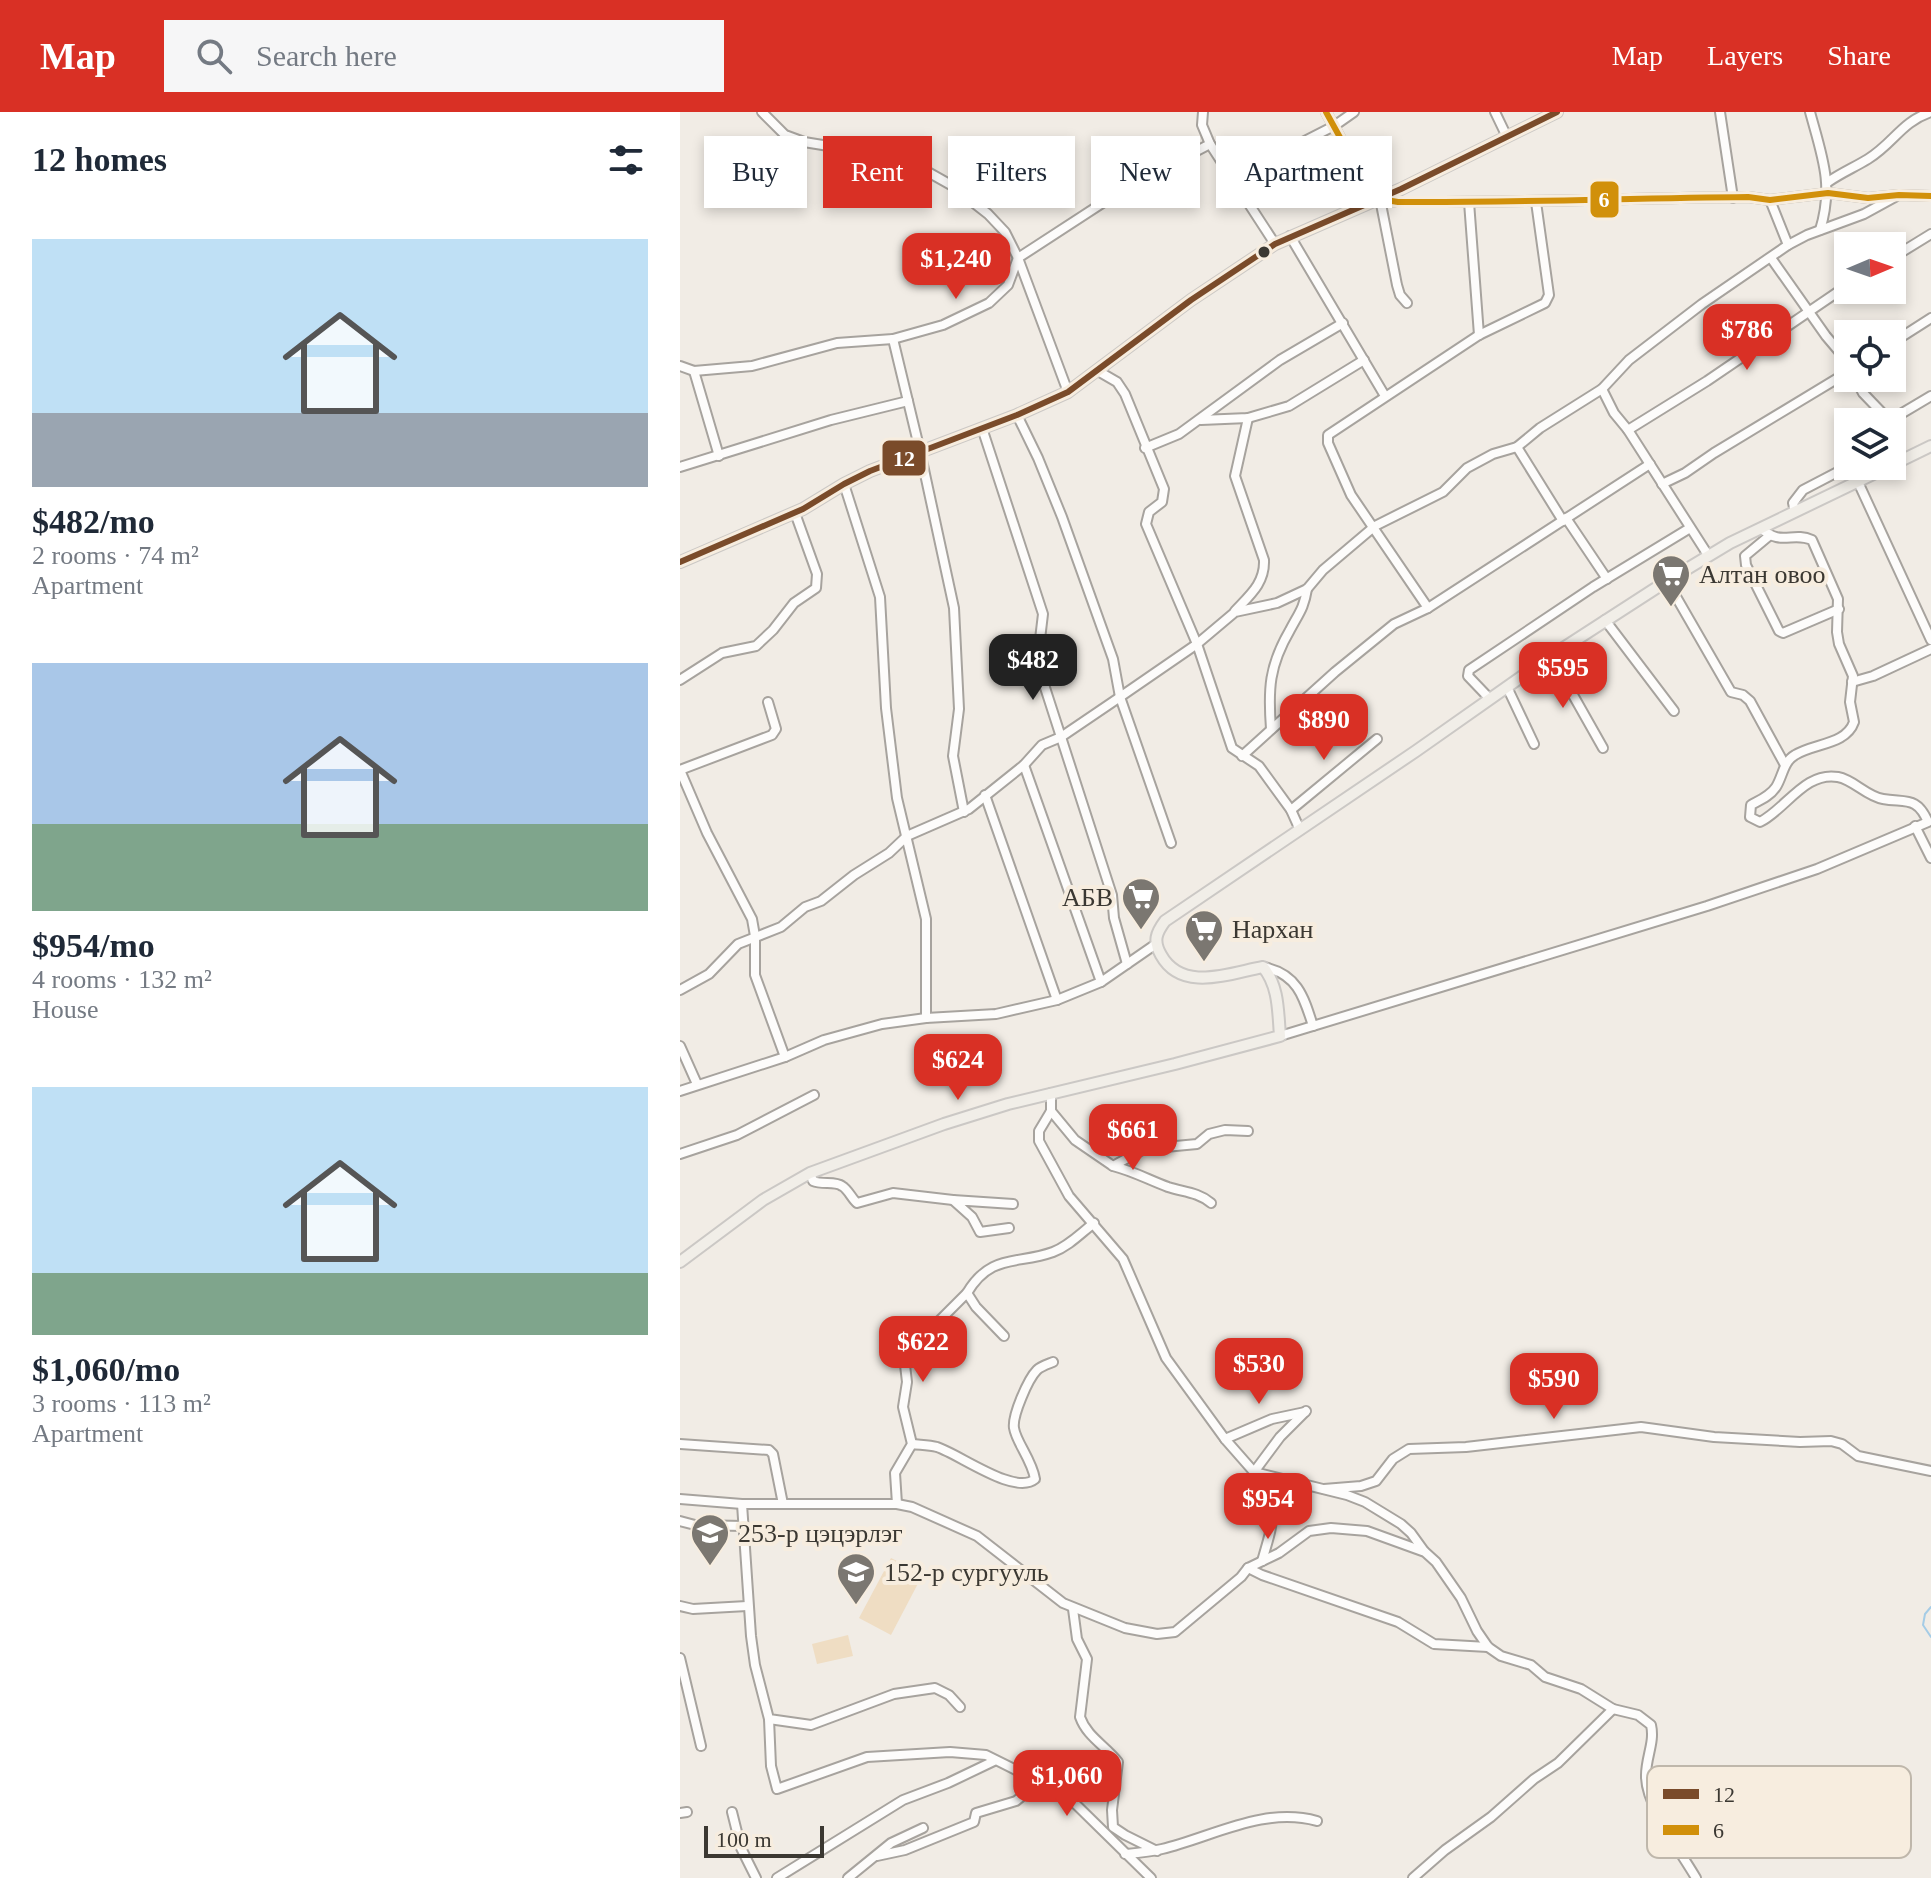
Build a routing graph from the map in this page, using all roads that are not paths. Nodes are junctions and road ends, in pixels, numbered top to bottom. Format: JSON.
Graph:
{"nodes":[{"id":1,"x":762,"y":112,"type":"edge"},
{"id":2,"x":1203,"y":112,"type":"edge"},
{"id":3,"x":1326,"y":112,"type":"edge"},
{"id":4,"x":1354,"y":112,"type":"edge"},
{"id":5,"x":1495,"y":112,"type":"edge"},
{"id":6,"x":1557,"y":112,"type":"edge"},
{"id":7,"x":1720,"y":112,"type":"edge"},
{"id":8,"x":1810,"y":112,"type":"edge"},
{"id":9,"x":1902,"y":112,"type":"edge"},
{"id":10,"x":1931,"y":112,"type":"edge"},
{"id":11,"x":1906,"y":123,"type":"junction"},
{"id":12,"x":1334,"y":126,"type":"junction"},
{"id":13,"x":1314,"y":136,"type":"edge"},
{"id":14,"x":1339,"y":136,"type":"edge"},
{"id":15,"x":1507,"y":137,"type":"junction"},
{"id":16,"x":1210,"y":144,"type":"junction"},
{"id":17,"x":1216,"y":153,"type":"edge"},
{"id":18,"x":1828,"y":182,"type":"junction"},
{"id":19,"x":1392,"y":193,"type":"edge"},
{"id":20,"x":1828,"y":193,"type":"junction"},
{"id":21,"x":1899,"y":195,"type":"junction"},
{"id":22,"x":1917,"y":196,"type":"junction"},
{"id":23,"x":1931,"y":196,"type":"edge"},
{"id":24,"x":1733,"y":198,"type":"junction"},
{"id":25,"x":1770,"y":200,"type":"junction"},
{"id":26,"x":1392,"y":201,"type":"edge"},
{"id":27,"x":1469,"y":202,"type":"junction"},
{"id":28,"x":1536,"y":202,"type":"junction"},
{"id":29,"x":1931,"y":202,"type":"edge"},
{"id":30,"x":1252,"y":208,"type":"edge"},
{"id":31,"x":1358,"y":208,"type":"edge"},
{"id":32,"x":1382,"y":208,"type":"edge"},
{"id":33,"x":1820,"y":230,"type":"junction"},
{"id":34,"x":1931,"y":234,"type":"edge"},
{"id":35,"x":1290,"y":236,"type":"junction"},
{"id":36,"x":1275,"y":244,"type":"junction"},
{"id":37,"x":1788,"y":245,"type":"junction"},
{"id":38,"x":1906,"y":249,"type":"edge"},
{"id":39,"x":1018,"y":258,"type":"junction"},
{"id":40,"x":1771,"y":258,"type":"junction"},
{"id":41,"x":1834,"y":294,"type":"edge"},
{"id":42,"x":1407,"y":303,"type":"dead end"},
{"id":43,"x":1808,"y":310,"type":"junction"},
{"id":44,"x":1931,"y":318,"type":"edge"},
{"id":45,"x":1343,"y":323,"type":"junction"},
{"id":46,"x":1906,"y":334,"type":"edge"},
{"id":47,"x":1479,"y":335,"type":"junction"},
{"id":48,"x":893,"y":339,"type":"junction"},
{"id":49,"x":1834,"y":345,"type":"edge"},
{"id":50,"x":1364,"y":360,"type":"junction"},
{"id":51,"x":680,"y":366,"type":"edge"},
{"id":52,"x":694,"y":371,"type":"junction"},
{"id":53,"x":1098,"y":371,"type":"junction"},
{"id":54,"x":1834,"y":380,"type":"edge"},
{"id":55,"x":1602,"y":389,"type":"junction"},
{"id":56,"x":1068,"y":392,"type":"junction"},
{"id":57,"x":1862,"y":392,"type":"edge"},
{"id":58,"x":1385,"y":396,"type":"junction"},
{"id":59,"x":1931,"y":396,"type":"edge"},
{"id":60,"x":908,"y":401,"type":"junction"},
{"id":61,"x":1876,"y":408,"type":"edge"},
{"id":62,"x":1906,"y":411,"type":"edge"},
{"id":63,"x":1017,"y":415,"type":"junction"},
{"id":64,"x":1248,"y":418,"type":"junction"},
{"id":65,"x":1200,"y":420,"type":"junction"},
{"id":66,"x":982,"y":428,"type":"junction"},
{"id":67,"x":1628,"y":430,"type":"junction"},
{"id":68,"x":1931,"y":446,"type":"edge"},
{"id":69,"x":1517,"y":447,"type":"junction"},
{"id":70,"x":1145,"y":448,"type":"junction"},
{"id":71,"x":920,"y":451,"type":"junction"},
{"id":72,"x":719,"y":456,"type":"junction"},
{"id":73,"x":1906,"y":458,"type":"edge"},
{"id":74,"x":1650,"y":464,"type":"junction"},
{"id":75,"x":680,"y":467,"type":"edge"},
{"id":76,"x":1834,"y":474,"type":"edge"},
{"id":77,"x":1862,"y":480,"type":"edge"},
{"id":78,"x":1858,"y":482,"type":"junction"},
{"id":79,"x":844,"y":484,"type":"junction"},
{"id":80,"x":1662,"y":484,"type":"junction"},
{"id":81,"x":1795,"y":512,"type":"junction"},
{"id":82,"x":795,"y":513,"type":"junction"},
{"id":83,"x":1564,"y":520,"type":"junction"},
{"id":84,"x":1375,"y":526,"type":"junction"},
{"id":85,"x":1690,"y":528,"type":"junction"},
{"id":86,"x":1765,"y":532,"type":"junction"},
{"id":87,"x":1708,"y":555,"type":"junction"},
{"id":88,"x":680,"y":560,"type":"edge"},
{"id":89,"x":1607,"y":579,"type":"junction"},
{"id":90,"x":1667,"y":581,"type":"junction"},
{"id":91,"x":1307,"y":589,"type":"junction"},
{"id":92,"x":1428,"y":608,"type":"junction"},
{"id":93,"x":1839,"y":609,"type":"junction"},
{"id":94,"x":1235,"y":612,"type":"junction"},
{"id":95,"x":1605,"y":620,"type":"junction"},
{"id":96,"x":1931,"y":640,"type":"edge"},
{"id":97,"x":1197,"y":644,"type":"junction"},
{"id":98,"x":1931,"y":649,"type":"edge"},
{"id":99,"x":1551,"y":656,"type":"junction"},
{"id":100,"x":680,"y":680,"type":"edge"},
{"id":101,"x":1852,"y":682,"type":"junction"},
{"id":102,"x":1507,"y":687,"type":"junction"},
{"id":103,"x":1120,"y":697,"type":"junction"},
{"id":104,"x":1490,"y":699,"type":"junction"},
{"id":105,"x":768,"y":702,"type":"dead end"},
{"id":106,"x":1674,"y":711,"type":"dead end"},
{"id":107,"x":1271,"y":729,"type":"junction"},
{"id":108,"x":1061,"y":737,"type":"junction"},
{"id":109,"x":1377,"y":739,"type":"dead end"},
{"id":110,"x":1534,"y":744,"type":"dead end"},
{"id":111,"x":1603,"y":748,"type":"dead end"},
{"id":112,"x":1242,"y":756,"type":"junction"},
{"id":113,"x":1024,"y":765,"type":"junction"},
{"id":114,"x":1785,"y":765,"type":"junction"},
{"id":115,"x":680,"y":770,"type":"edge"},
{"id":116,"x":985,"y":795,"type":"junction"},
{"id":117,"x":1291,"y":810,"type":"junction"},
{"id":118,"x":964,"y":812,"type":"junction"},
{"id":119,"x":1915,"y":826,"type":"junction"},
{"id":120,"x":1300,"y":830,"type":"junction"},
{"id":121,"x":907,"y":836,"type":"junction"},
{"id":122,"x":1171,"y":843,"type":"dead end"},
{"id":123,"x":1931,"y":858,"type":"edge"},
{"id":124,"x":755,"y":936,"type":"junction"},
{"id":125,"x":1156,"y":944,"type":"junction"},
{"id":126,"x":1127,"y":964,"type":"junction"},
{"id":127,"x":1263,"y":967,"type":"junction"},
{"id":128,"x":1101,"y":982,"type":"junction"},
{"id":129,"x":680,"y":990,"type":"edge"},
{"id":130,"x":1057,"y":1000,"type":"junction"},
{"id":131,"x":926,"y":1018,"type":"junction"},
{"id":132,"x":1313,"y":1026,"type":"junction"},
{"id":133,"x":1280,"y":1036,"type":"junction"},
{"id":134,"x":680,"y":1046,"type":"edge"},
{"id":135,"x":785,"y":1057,"type":"junction"},
{"id":136,"x":697,"y":1084,"type":"junction"},
{"id":137,"x":680,"y":1091,"type":"edge"},
{"id":138,"x":1051,"y":1093,"type":"junction"},
{"id":139,"x":814,"y":1095,"type":"dead end"},
{"id":140,"x":1051,"y":1111,"type":"junction"},
{"id":141,"x":1248,"y":1131,"type":"dead end"},
{"id":142,"x":680,"y":1154,"type":"edge"},
{"id":143,"x":1113,"y":1166,"type":"junction"},
{"id":144,"x":810,"y":1173,"type":"junction"},
{"id":145,"x":953,"y":1200,"type":"junction"},
{"id":146,"x":1211,"y":1203,"type":"dead end"},
{"id":147,"x":1013,"y":1204,"type":"dead end"},
{"id":148,"x":1094,"y":1223,"type":"junction"},
{"id":149,"x":1009,"y":1228,"type":"dead end"},
{"id":150,"x":680,"y":1262,"type":"edge"},
{"id":151,"x":967,"y":1293,"type":"junction"},
{"id":152,"x":1004,"y":1336,"type":"dead end"},
{"id":153,"x":1053,"y":1362,"type":"dead end"},
{"id":154,"x":1225,"y":1439,"type":"junction"},
{"id":155,"x":680,"y":1444,"type":"edge"},
{"id":156,"x":912,"y":1444,"type":"junction"},
{"id":157,"x":1931,"y":1471,"type":"edge"},
{"id":158,"x":1254,"y":1472,"type":"junction"},
{"id":159,"x":1324,"y":1490,"type":"junction"},
{"id":160,"x":680,"y":1499,"type":"edge"},
{"id":161,"x":742,"y":1504,"type":"junction"},
{"id":162,"x":783,"y":1504,"type":"junction"},
{"id":163,"x":897,"y":1504,"type":"junction"},
{"id":164,"x":680,"y":1521,"type":"edge"},
{"id":165,"x":743,"y":1526,"type":"junction"},
{"id":166,"x":1425,"y":1552,"type":"junction"},
{"id":167,"x":1262,"y":1561,"type":"junction"},
{"id":168,"x":1248,"y":1568,"type":"junction"},
{"id":169,"x":680,"y":1606,"type":"edge"},
{"id":170,"x":747,"y":1606,"type":"junction"},
{"id":171,"x":1073,"y":1609,"type":"junction"},
{"id":172,"x":1488,"y":1647,"type":"junction"},
{"id":173,"x":680,"y":1658,"type":"edge"},
{"id":174,"x":960,"y":1707,"type":"dead end"},
{"id":175,"x":1613,"y":1709,"type":"junction"},
{"id":176,"x":769,"y":1719,"type":"junction"},
{"id":177,"x":701,"y":1746,"type":"dead end"},
{"id":178,"x":994,"y":1761,"type":"junction"},
{"id":179,"x":1647,"y":1766,"type":"edge"},
{"id":180,"x":1043,"y":1779,"type":"junction"},
{"id":181,"x":732,"y":1812,"type":"dead end"},
{"id":182,"x":1317,"y":1821,"type":"dead end"},
{"id":183,"x":923,"y":1828,"type":"dead end"},
{"id":184,"x":1157,"y":1851,"type":"junction"},
{"id":185,"x":1125,"y":1854,"type":"junction"},
{"id":186,"x":877,"y":1856,"type":"junction"},
{"id":187,"x":1684,"y":1858,"type":"edge"},
{"id":188,"x":756,"y":1878,"type":"edge"},
{"id":189,"x":777,"y":1878,"type":"edge"},
{"id":190,"x":848,"y":1878,"type":"edge"},
{"id":191,"x":1151,"y":1878,"type":"edge"},
{"id":192,"x":1413,"y":1878,"type":"edge"},
{"id":193,"x":1696,"y":1878,"type":"edge"}],
"edges":[{"from":1,"to":39,"type":"street"},
{"from":2,"to":16,"type":"street"},
{"from":3,"to":12,"type":"street"},
{"from":4,"to":12,"type":"street"},
{"from":5,"to":15,"type":"street"},
{"from":6,"to":15,"type":"main road"},
{"from":7,"to":24,"type":"street"},
{"from":8,"to":18,"type":"street"},
{"from":9,"to":11,"type":"street"},
{"from":10,"to":11,"type":"street"},
{"from":11,"to":18,"type":"street"},
{"from":12,"to":13,"type":"street"},
{"from":12,"to":14,"type":"street"},
{"from":15,"to":19,"type":"main road"},
{"from":16,"to":17,"type":"street"},
{"from":16,"to":39,"type":"street"},
{"from":18,"to":20,"type":"street"},
{"from":20,"to":21,"type":"street"},
{"from":20,"to":25,"type":"street"},
{"from":20,"to":33,"type":"street"},
{"from":21,"to":22,"type":"street"},
{"from":21,"to":33,"type":"street"},
{"from":22,"to":23,"type":"street"},
{"from":22,"to":29,"type":"street"},
{"from":24,"to":25,"type":"street"},
{"from":24,"to":28,"type":"street"},
{"from":25,"to":37,"type":"street"},
{"from":26,"to":27,"type":"street"},
{"from":27,"to":28,"type":"street"},
{"from":27,"to":47,"type":"street"},
{"from":28,"to":47,"type":"street"},
{"from":30,"to":36,"type":"street"},
{"from":31,"to":35,"type":"main road"},
{"from":32,"to":42,"type":"street"},
{"from":33,"to":37,"type":"street"},
{"from":34,"to":38,"type":"street"},
{"from":35,"to":36,"type":"main road"},
{"from":35,"to":45,"type":"street"},
{"from":36,"to":53,"type":"main road"},
{"from":37,"to":40,"type":"street"},
{"from":39,"to":48,"type":"street"},
{"from":39,"to":56,"type":"street"},
{"from":40,"to":43,"type":"street"},
{"from":40,"to":55,"type":"street"},
{"from":41,"to":43,"type":"street"},
{"from":43,"to":49,"type":"street"},
{"from":43,"to":67,"type":"street"},
{"from":44,"to":46,"type":"street"},
{"from":45,"to":50,"type":"street"},
{"from":45,"to":65,"type":"street"},
{"from":47,"to":58,"type":"street"},
{"from":48,"to":52,"type":"street"},
{"from":48,"to":60,"type":"street"},
{"from":50,"to":58,"type":"street"},
{"from":50,"to":64,"type":"street"},
{"from":51,"to":52,"type":"street"},
{"from":52,"to":72,"type":"street"},
{"from":53,"to":56,"type":"main road"},
{"from":53,"to":70,"type":"street"},
{"from":54,"to":80,"type":"street"},
{"from":55,"to":67,"type":"street"},
{"from":55,"to":69,"type":"street"},
{"from":56,"to":63,"type":"main road"},
{"from":57,"to":61,"type":"street"},
{"from":58,"to":84,"type":"street"},
{"from":59,"to":62,"type":"street"},
{"from":60,"to":71,"type":"street"},
{"from":60,"to":72,"type":"street"},
{"from":63,"to":66,"type":"main road"},
{"from":63,"to":103,"type":"street"},
{"from":64,"to":65,"type":"street"},
{"from":64,"to":94,"type":"street"},
{"from":65,"to":70,"type":"street"},
{"from":66,"to":71,"type":"main road"},
{"from":66,"to":108,"type":"street"},
{"from":67,"to":74,"type":"street"},
{"from":68,"to":73,"type":"main road"},
{"from":69,"to":83,"type":"street"},
{"from":69,"to":84,"type":"street"},
{"from":70,"to":97,"type":"street"},
{"from":71,"to":79,"type":"main road"},
{"from":71,"to":118,"type":"street"},
{"from":72,"to":75,"type":"street"},
{"from":74,"to":80,"type":"street"},
{"from":74,"to":83,"type":"street"},
{"from":76,"to":81,"type":"street"},
{"from":77,"to":78,"type":"main road"},
{"from":78,"to":81,"type":"main road"},
{"from":78,"to":96,"type":"street"},
{"from":79,"to":82,"type":"main road"},
{"from":79,"to":121,"type":"street"},
{"from":80,"to":85,"type":"street"},
{"from":81,"to":86,"type":"main road"},
{"from":82,"to":88,"type":"main road"},
{"from":82,"to":100,"type":"street"},
{"from":83,"to":89,"type":"street"},
{"from":83,"to":92,"type":"street"},
{"from":84,"to":91,"type":"street"},
{"from":84,"to":92,"type":"street"},
{"from":85,"to":87,"type":"street"},
{"from":85,"to":89,"type":"street"},
{"from":86,"to":87,"type":"main road"},
{"from":86,"to":93,"type":"street"},
{"from":86,"to":93,"type":"street"},
{"from":87,"to":90,"type":"main road"},
{"from":89,"to":104,"type":"street"},
{"from":90,"to":95,"type":"main road"},
{"from":90,"to":114,"type":"street"},
{"from":91,"to":94,"type":"street"},
{"from":91,"to":107,"type":"street"},
{"from":92,"to":107,"type":"street"},
{"from":93,"to":101,"type":"street"},
{"from":94,"to":97,"type":"street"},
{"from":95,"to":99,"type":"main road"},
{"from":95,"to":106,"type":"street"},
{"from":97,"to":103,"type":"street"},
{"from":97,"to":112,"type":"street"},
{"from":98,"to":101,"type":"street"},
{"from":99,"to":102,"type":"main road"},
{"from":99,"to":111,"type":"street"},
{"from":101,"to":114,"type":"street"},
{"from":102,"to":104,"type":"main road"},
{"from":102,"to":110,"type":"street"},
{"from":103,"to":108,"type":"street"},
{"from":103,"to":122,"type":"street"},
{"from":104,"to":120,"type":"main road"},
{"from":105,"to":115,"type":"street"},
{"from":107,"to":112,"type":"street"},
{"from":108,"to":113,"type":"street"},
{"from":108,"to":126,"type":"street"},
{"from":109,"to":117,"type":"street"},
{"from":112,"to":117,"type":"street"},
{"from":113,"to":116,"type":"street"},
{"from":113,"to":128,"type":"street"},
{"from":114,"to":119,"type":"street"},
{"from":115,"to":124,"type":"street"},
{"from":116,"to":118,"type":"street"},
{"from":116,"to":130,"type":"street"},
{"from":117,"to":120,"type":"street"},
{"from":118,"to":121,"type":"street"},
{"from":119,"to":123,"type":"street"},
{"from":119,"to":132,"type":"street"},
{"from":120,"to":125,"type":"main road"},
{"from":121,"to":124,"type":"street"},
{"from":121,"to":131,"type":"street"},
{"from":124,"to":129,"type":"street"},
{"from":124,"to":135,"type":"street"},
{"from":125,"to":126,"type":"street"},
{"from":125,"to":127,"type":"main road"},
{"from":126,"to":128,"type":"street"},
{"from":127,"to":132,"type":"street"},
{"from":127,"to":133,"type":"main road"},
{"from":128,"to":130,"type":"street"},
{"from":130,"to":131,"type":"street"},
{"from":131,"to":135,"type":"street"},
{"from":132,"to":133,"type":"street"},
{"from":133,"to":138,"type":"main road"},
{"from":134,"to":136,"type":"street"},
{"from":135,"to":136,"type":"street"},
{"from":136,"to":137,"type":"street"},
{"from":138,"to":140,"type":"street"},
{"from":138,"to":144,"type":"main road"},
{"from":139,"to":142,"type":"street"},
{"from":140,"to":143,"type":"street"},
{"from":140,"to":148,"type":"street"},
{"from":141,"to":143,"type":"street"},
{"from":143,"to":146,"type":"street"},
{"from":144,"to":145,"type":"street"},
{"from":144,"to":150,"type":"main road"},
{"from":145,"to":147,"type":"street"},
{"from":145,"to":149,"type":"street"},
{"from":148,"to":151,"type":"street"},
{"from":148,"to":154,"type":"street"},
{"from":151,"to":152,"type":"street"},
{"from":151,"to":156,"type":"street"},
{"from":153,"to":156,"type":"street"},
{"from":154,"to":158,"type":"street"},
{"from":154,"to":158,"type":"street"},
{"from":155,"to":162,"type":"street"},
{"from":156,"to":163,"type":"street"},
{"from":157,"to":159,"type":"street"},
{"from":158,"to":159,"type":"street"},
{"from":158,"to":167,"type":"street"},
{"from":159,"to":166,"type":"street"},
{"from":160,"to":161,"type":"street"},
{"from":161,"to":162,"type":"street"},
{"from":161,"to":165,"type":"street"},
{"from":162,"to":163,"type":"street"},
{"from":163,"to":171,"type":"street"},
{"from":164,"to":165,"type":"street"},
{"from":165,"to":170,"type":"street"},
{"from":166,"to":167,"type":"street"},
{"from":166,"to":172,"type":"street"},
{"from":167,"to":168,"type":"street"},
{"from":168,"to":171,"type":"street"},
{"from":168,"to":172,"type":"street"},
{"from":169,"to":170,"type":"street"},
{"from":170,"to":176,"type":"street"},
{"from":171,"to":184,"type":"street"},
{"from":172,"to":175,"type":"street"},
{"from":173,"to":177,"type":"street"},
{"from":174,"to":176,"type":"street"},
{"from":175,"to":179,"type":"street"},
{"from":175,"to":192,"type":"street"},
{"from":176,"to":178,"type":"street"},
{"from":178,"to":180,"type":"street"},
{"from":178,"to":189,"type":"street"},
{"from":180,"to":185,"type":"street"},
{"from":180,"to":186,"type":"street"},
{"from":181,"to":188,"type":"street"},
{"from":182,"to":184,"type":"street"},
{"from":183,"to":186,"type":"street"},
{"from":184,"to":185,"type":"street"},
{"from":185,"to":191,"type":"street"},
{"from":186,"to":190,"type":"street"},
{"from":187,"to":193,"type":"street"}]}
